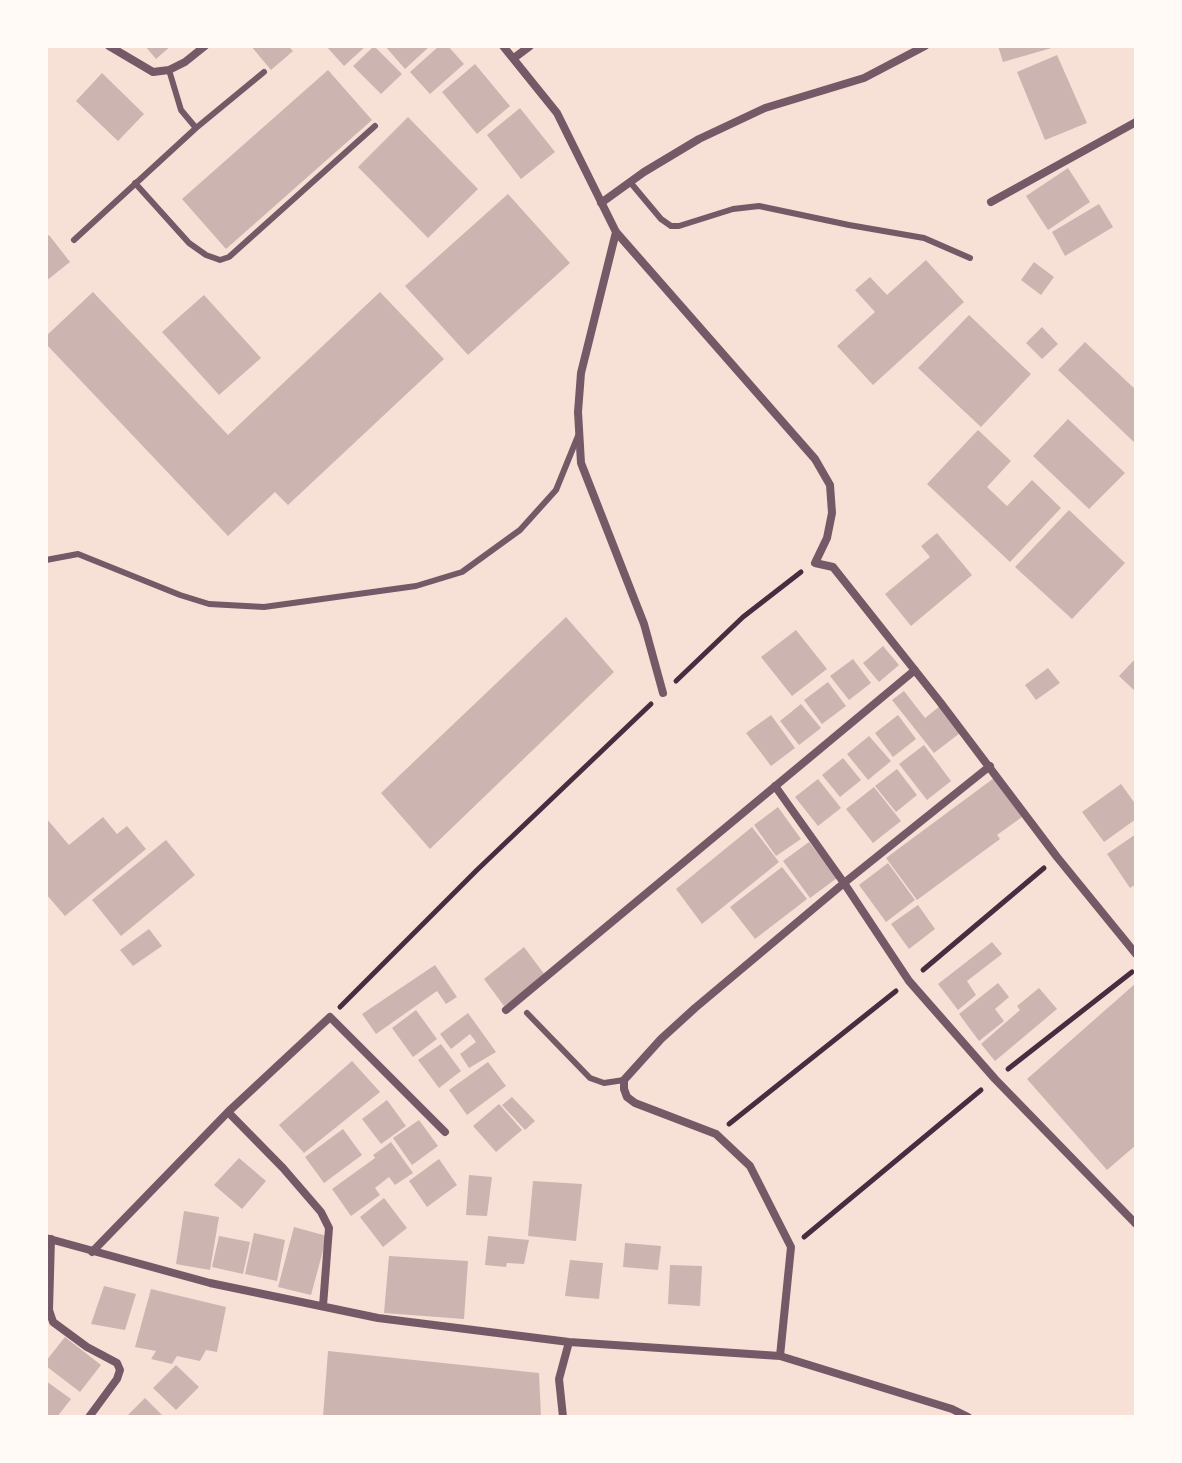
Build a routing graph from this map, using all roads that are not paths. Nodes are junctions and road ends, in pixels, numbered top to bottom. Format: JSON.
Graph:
{"nodes":[{"id":1,"x":109,"y":46,"type":"edge"},
{"id":2,"x":205,"y":46,"type":"edge"},
{"id":3,"x":503,"y":46,"type":"edge"},
{"id":4,"x":530,"y":46,"type":"edge"},
{"id":5,"x":925,"y":46,"type":"edge"},
{"id":6,"x":514,"y":58,"type":"junction"},
{"id":7,"x":169,"y":70,"type":"junction"},
{"id":8,"x":264,"y":72,"type":"dead end"},
{"id":9,"x":1136,"y":122,"type":"edge"},
{"id":10,"x":375,"y":126,"type":"dead end"},
{"id":11,"x":196,"y":128,"type":"junction"},
{"id":12,"x":630,"y":182,"type":"junction"},
{"id":13,"x":135,"y":183,"type":"junction"},
{"id":14,"x":991,"y":202,"type":"dead end"},
{"id":15,"x":601,"y":203,"type":"junction"},
{"id":16,"x":616,"y":232,"type":"junction"},
{"id":17,"x":74,"y":240,"type":"dead end"},
{"id":18,"x":970,"y":258,"type":"dead end"},
{"id":19,"x":579,"y":433,"type":"junction"},
{"id":20,"x":46,"y":560,"type":"edge"},
{"id":21,"x":915,"y":670,"type":"junction"},
{"id":22,"x":663,"y":693,"type":"road end"},
{"id":23,"x":990,"y":766,"type":"junction"},
{"id":24,"x":775,"y":786,"type":"junction"},
{"id":25,"x":844,"y":883,"type":"junction"},
{"id":26,"x":1136,"y":954,"type":"edge"},
{"id":27,"x":506,"y":1010,"type":"dead end"},
{"id":28,"x":527,"y":1013,"type":"dead end"},
{"id":29,"x":624,"y":1080,"type":"junction"},
{"id":30,"x":228,"y":1112,"type":"junction"},
{"id":31,"x":445,"y":1132,"type":"dead end"},
{"id":32,"x":1136,"y":1224,"type":"edge"},
{"id":33,"x":48,"y":1238,"type":"edge"},
{"id":34,"x":92,"y":1252,"type":"junction"},
{"id":35,"x":48,"y":1288,"type":"edge"},
{"id":36,"x":323,"y":1306,"type":"junction"},
{"id":37,"x":569,"y":1342,"type":"junction"},
{"id":38,"x":780,"y":1356,"type":"junction"},
{"id":39,"x":89,"y":1417,"type":"edge"},
{"id":40,"x":563,"y":1417,"type":"edge"},
{"id":41,"x":968,"y":1417,"type":"edge"}],
"edges":[{"from":1,"to":7,"type":"street"},
{"from":2,"to":7,"type":"street"},
{"from":3,"to":6,"type":"street"},
{"from":4,"to":6,"type":"street"},
{"from":5,"to":12,"type":"street"},
{"from":6,"to":15,"type":"street"},
{"from":7,"to":11,"type":"lane"},
{"from":8,"to":11,"type":"lane"},
{"from":9,"to":14,"type":"street"},
{"from":10,"to":13,"type":"lane"},
{"from":11,"to":13,"type":"lane"},
{"from":12,"to":15,"type":"street"},
{"from":12,"to":18,"type":"lane"},
{"from":13,"to":17,"type":"lane"},
{"from":15,"to":16,"type":"street"},
{"from":16,"to":19,"type":"street"},
{"from":16,"to":21,"type":"street"},
{"from":19,"to":20,"type":"lane"},
{"from":19,"to":22,"type":"street"},
{"from":21,"to":23,"type":"street"},
{"from":21,"to":24,"type":"street"},
{"from":23,"to":25,"type":"street"},
{"from":23,"to":26,"type":"street"},
{"from":24,"to":25,"type":"street"},
{"from":24,"to":27,"type":"street"},
{"from":25,"to":29,"type":"street"},
{"from":25,"to":32,"type":"street"},
{"from":28,"to":29,"type":"lane"},
{"from":29,"to":38,"type":"street"},
{"from":30,"to":31,"type":"street"},
{"from":30,"to":34,"type":"street"},
{"from":30,"to":36,"type":"street"},
{"from":33,"to":34,"type":"street"},
{"from":33,"to":35,"type":"street"},
{"from":34,"to":36,"type":"street"},
{"from":35,"to":39,"type":"street"},
{"from":36,"to":37,"type":"street"},
{"from":37,"to":38,"type":"street"},
{"from":37,"to":40,"type":"street"},
{"from":38,"to":41,"type":"street"}]}
